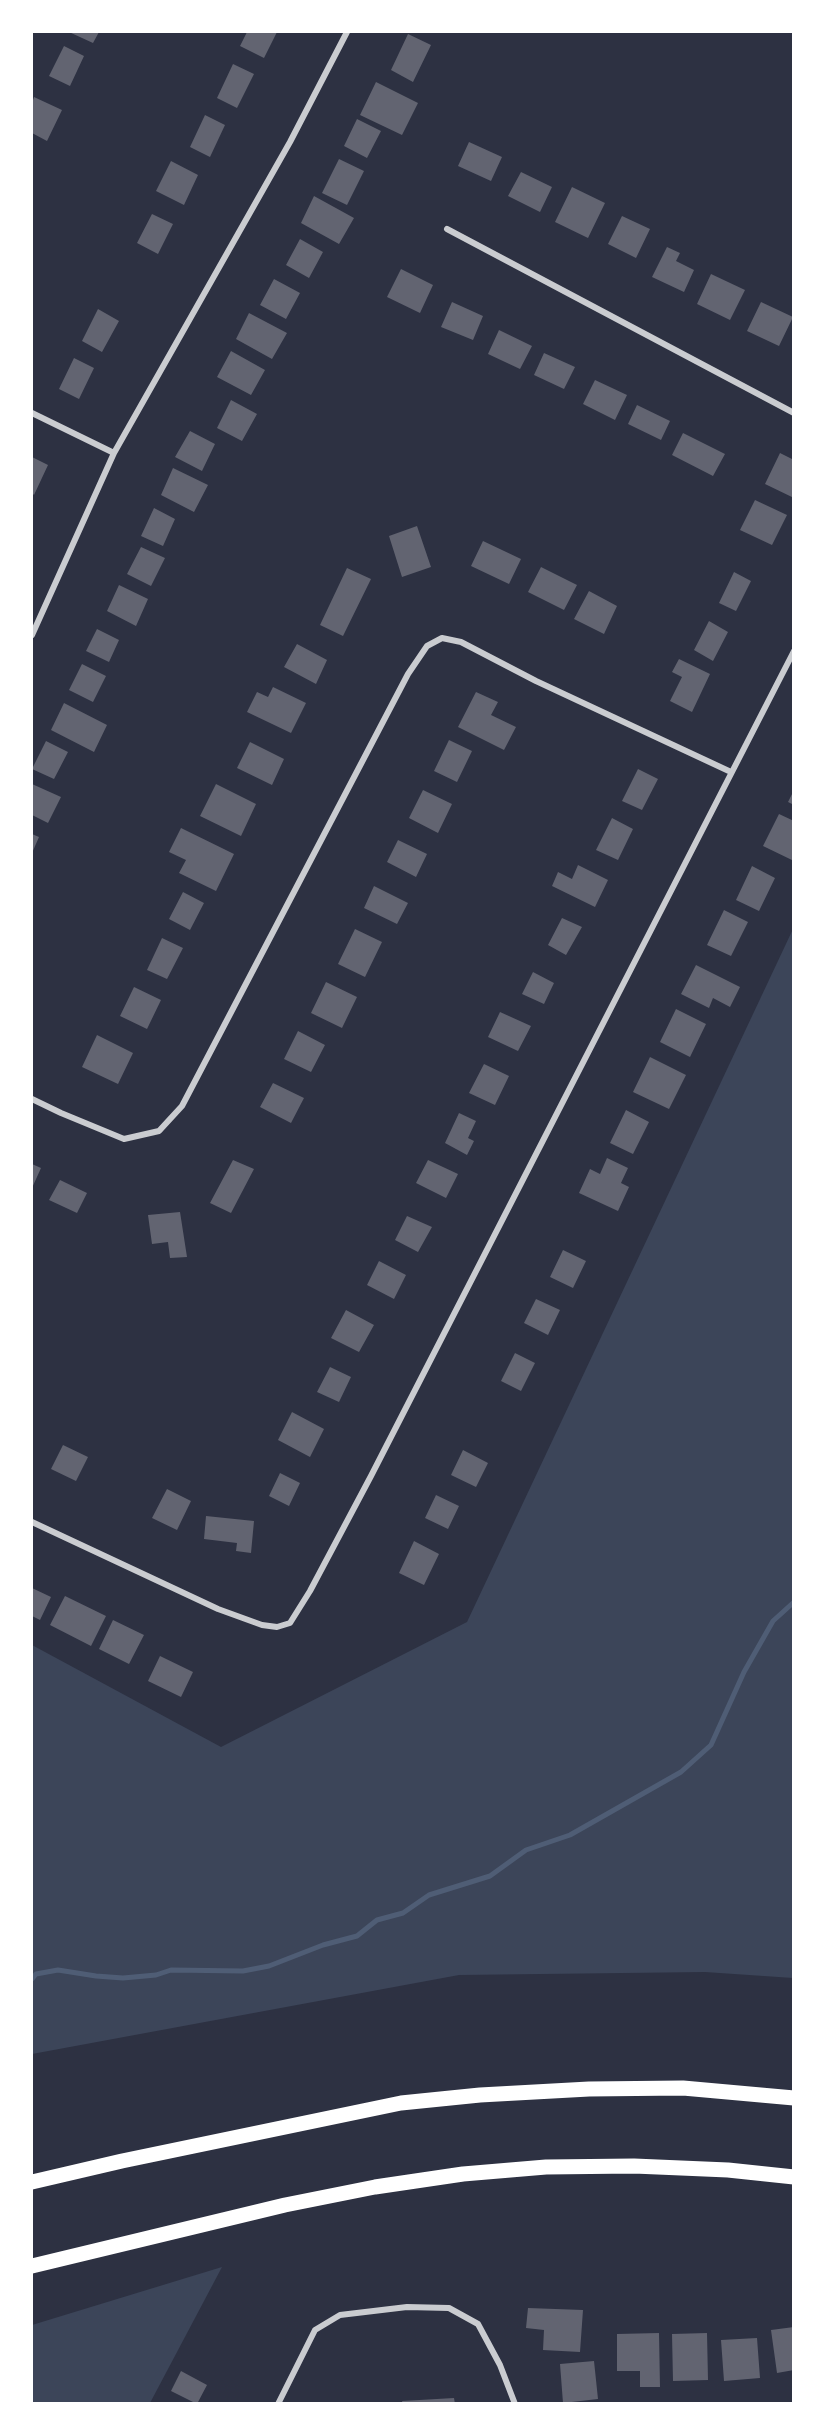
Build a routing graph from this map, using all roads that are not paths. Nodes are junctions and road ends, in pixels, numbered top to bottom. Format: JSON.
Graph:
{"nodes":[{"id":1,"x":347,"y":32,"type":"edge"},
{"id":2,"x":447,"y":230,"type":"dead end"},
{"id":3,"x":32,"y":413,"type":"edge"},
{"id":4,"x":794,"y":413,"type":"edge"},
{"id":5,"x":114,"y":453,"type":"junction"},
{"id":6,"x":32,"y":635,"type":"edge"},
{"id":7,"x":794,"y":651,"type":"edge"},
{"id":8,"x":731,"y":772,"type":"junction"},
{"id":9,"x":32,"y":1099,"type":"edge"},
{"id":10,"x":32,"y":1522,"type":"edge"},
{"id":11,"x":794,"y":2098,"type":"edge"},
{"id":12,"x":794,"y":2176,"type":"edge"},
{"id":13,"x":32,"y":2182,"type":"edge"},
{"id":14,"x":32,"y":2266,"type":"edge"},
{"id":15,"x":278,"y":2403,"type":"edge"},
{"id":16,"x":514,"y":2403,"type":"edge"}],
"edges":[{"from":1,"to":5,"type":"street"},
{"from":2,"to":4,"type":"street"},
{"from":3,"to":5,"type":"street"},
{"from":5,"to":6,"type":"street"},
{"from":7,"to":8,"type":"street"},
{"from":8,"to":9,"type":"street"},
{"from":8,"to":10,"type":"street"},
{"from":11,"to":13,"type":"highway"},
{"from":12,"to":14,"type":"highway"},
{"from":15,"to":16,"type":"street"}]}
